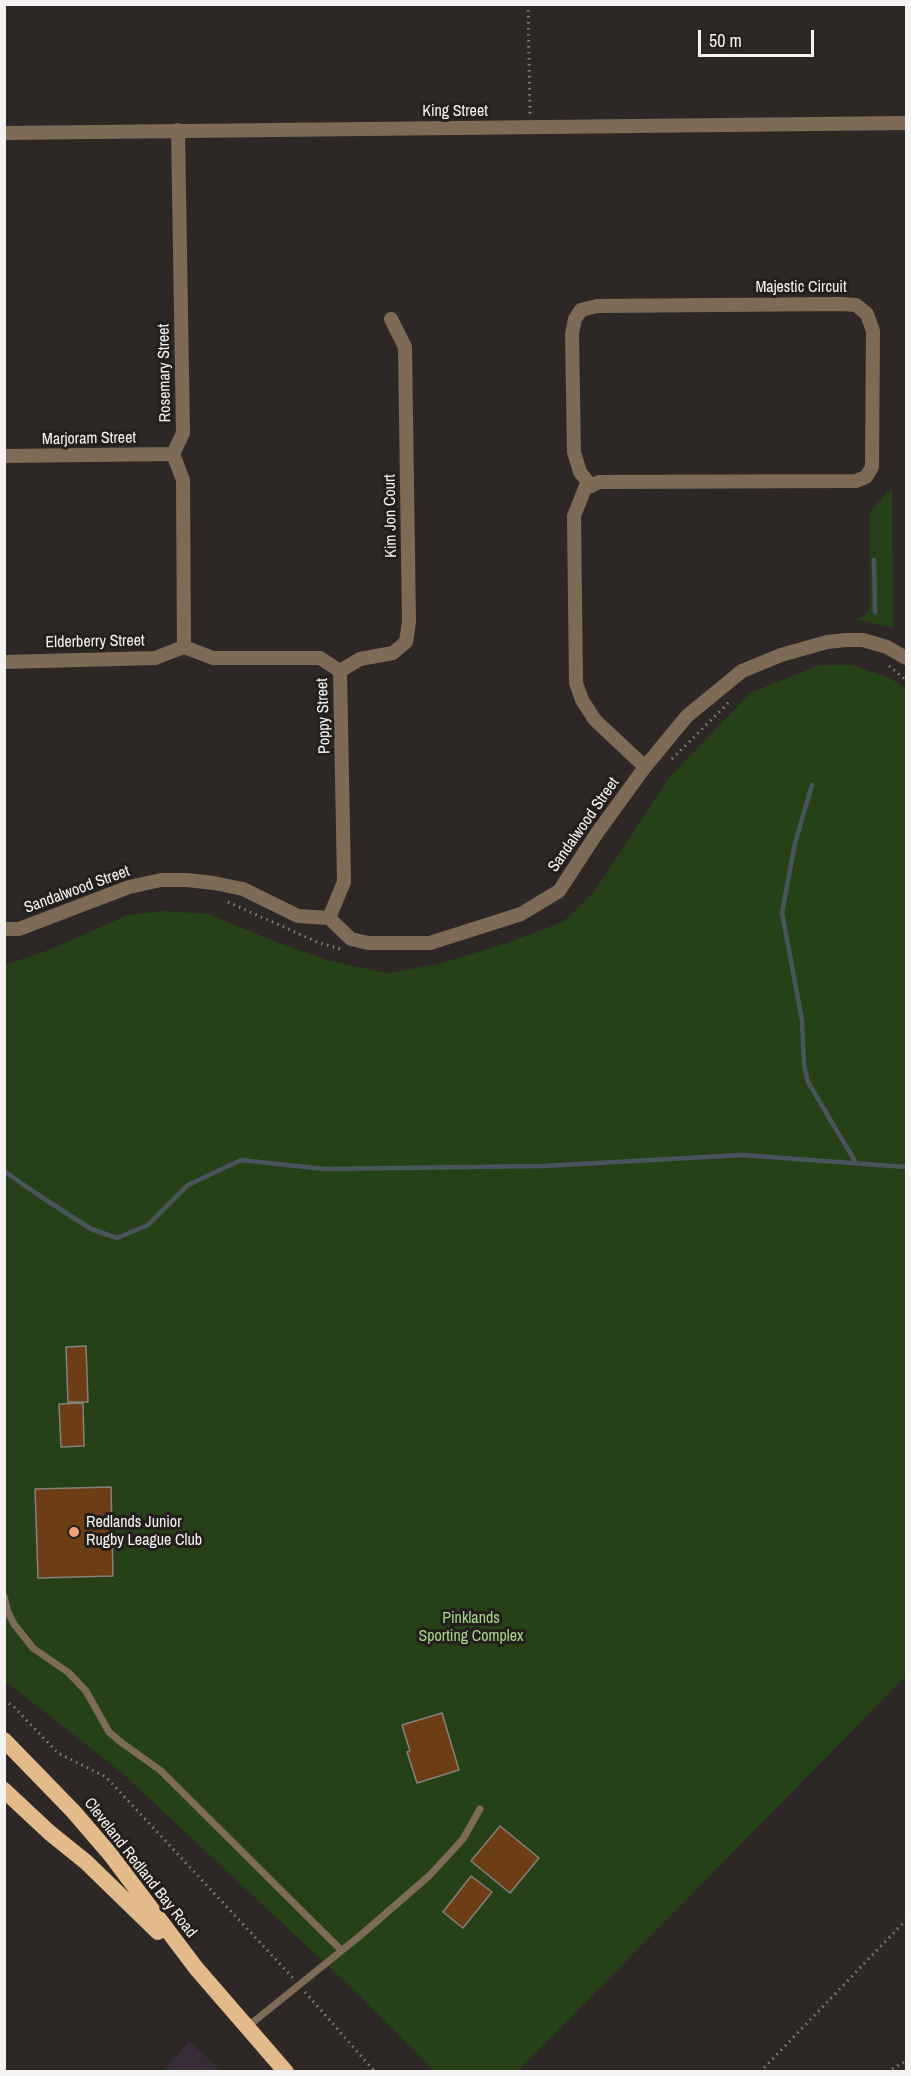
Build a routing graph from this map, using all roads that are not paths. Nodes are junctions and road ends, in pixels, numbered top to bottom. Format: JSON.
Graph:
{"nodes":[{"id":1,"x":906,"y":123,"type":"edge"},
{"id":2,"x":178,"y":130,"type":"junction"},
{"id":3,"x":4,"y":133,"type":"edge"},
{"id":4,"x":392,"y":319,"type":"dead end"},
{"id":5,"x":173,"y":454,"type":"junction"},
{"id":6,"x":4,"y":456,"type":"edge"},
{"id":7,"x":591,"y":486,"type":"junction"},
{"id":8,"x":184,"y":647,"type":"junction"},
{"id":9,"x":906,"y":658,"type":"edge"},
{"id":10,"x":4,"y":662,"type":"edge"},
{"id":11,"x":340,"y":671,"type":"junction"},
{"id":12,"x":645,"y":767,"type":"junction"},
{"id":13,"x":329,"y":918,"type":"junction"},
{"id":14,"x":4,"y":928,"type":"edge"},
{"id":15,"x":4,"y":1596,"type":"edge"},
{"id":16,"x":4,"y":1740,"type":"edge"},
{"id":17,"x":4,"y":1790,"type":"edge"},
{"id":18,"x":480,"y":1809,"type":"dead end"},
{"id":19,"x":341,"y":1950,"type":"junction"},
{"id":20,"x":196,"y":1968,"type":"junction"},
{"id":21,"x":247,"y":2027,"type":"junction"},
{"id":22,"x":286,"y":2072,"type":"edge"}],
"edges":[{"from":1,"to":2,"type":"street","name":"King Street"},
{"from":2,"to":3,"type":"street","name":"King Street"},
{"from":2,"to":5,"type":"street","name":"Rosemary Street"},
{"from":4,"to":11,"type":"street","name":"Kim Jon Court"},
{"from":5,"to":6,"type":"street","name":"Marjoram Street"},
{"from":5,"to":8,"type":"street"},
{"from":7,"to":7,"type":"street","name":"Majestic Circuit"},
{"from":7,"to":12,"type":"street"},
{"from":8,"to":10,"type":"street","name":"Elderberry Street"},
{"from":8,"to":11,"type":"street","name":"Poppy Street"},
{"from":9,"to":12,"type":"street","name":"Sandalwood Street"},
{"from":11,"to":13,"type":"street","name":"Poppy Street"},
{"from":12,"to":13,"type":"street","name":"Sandalwood Street"},
{"from":13,"to":14,"type":"street","name":"Sandalwood Street"},
{"from":15,"to":19,"type":"lane"},
{"from":16,"to":20,"type":"highway","name":"Cleveland Redland Bay Road"},
{"from":17,"to":20,"type":"highway","name":"Cleveland Redland Bay Road"},
{"from":18,"to":19,"type":"lane"},
{"from":19,"to":21,"type":"lane"},
{"from":20,"to":21,"type":"highway","name":"Cleveland Redland Bay Road"},
{"from":21,"to":22,"type":"highway","name":"Cleveland Redland Bay Road"}]}
